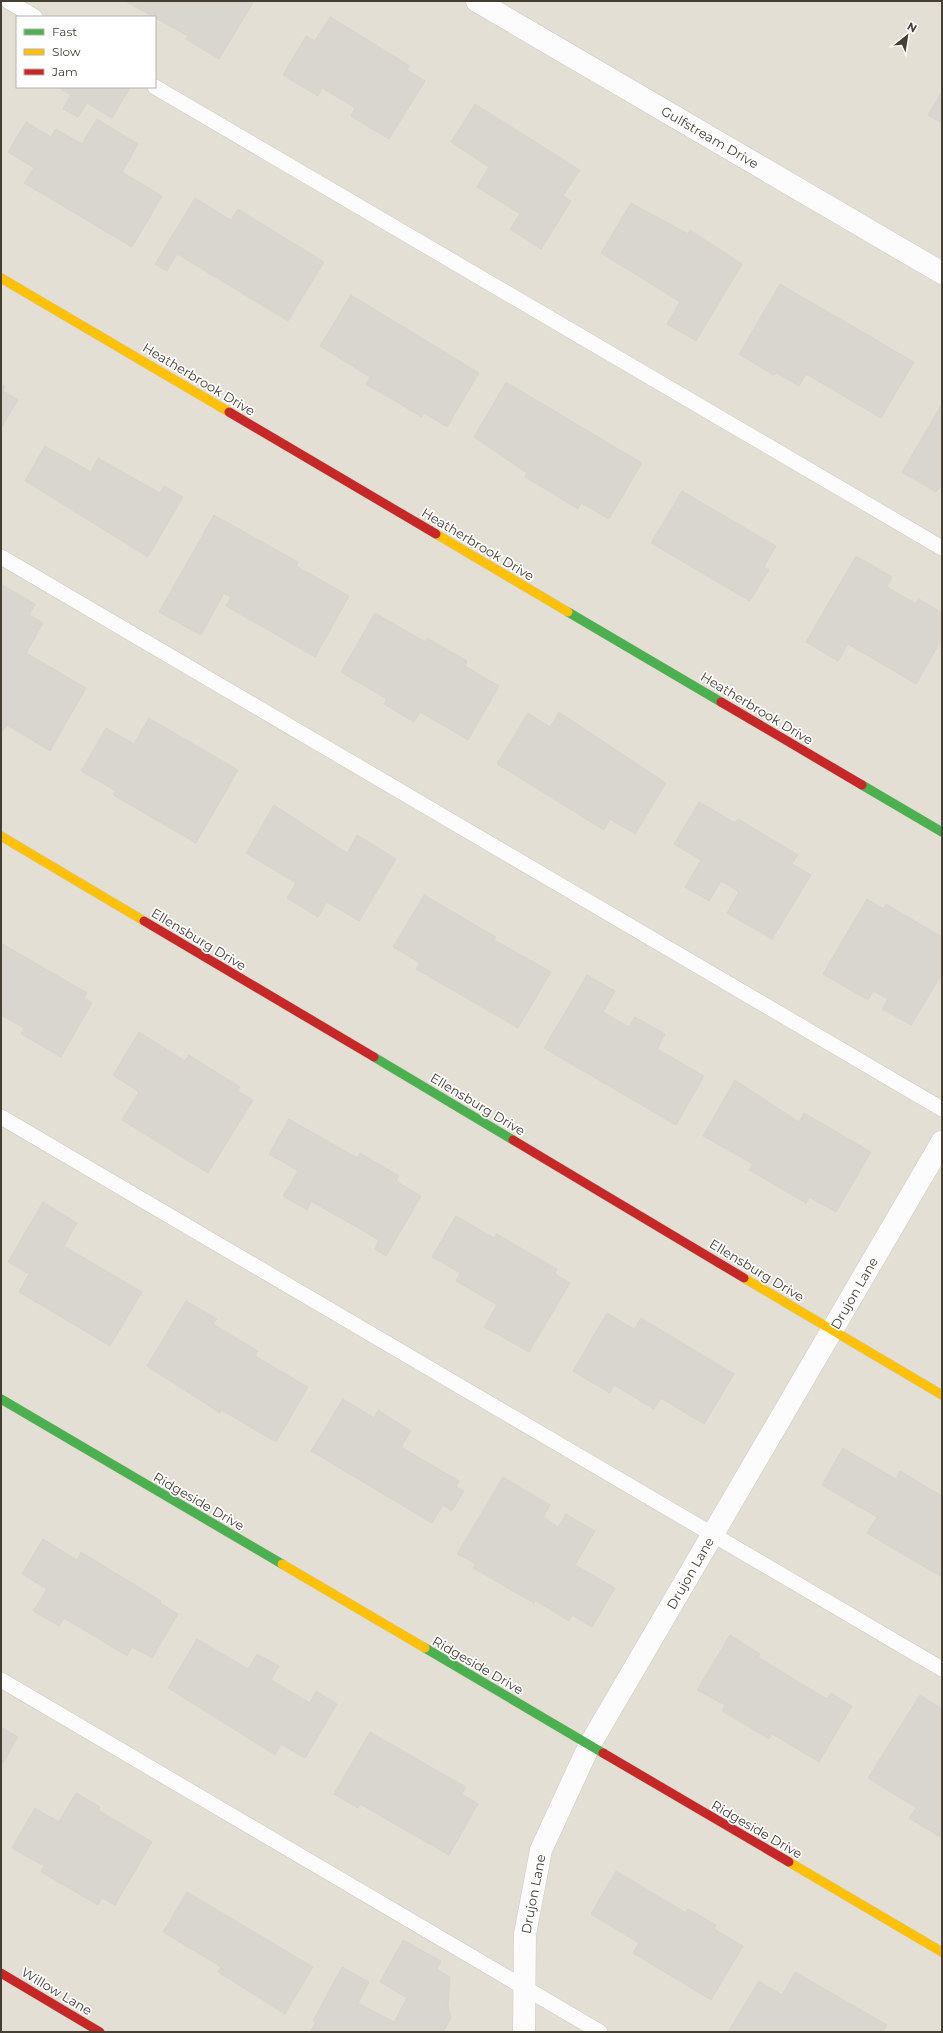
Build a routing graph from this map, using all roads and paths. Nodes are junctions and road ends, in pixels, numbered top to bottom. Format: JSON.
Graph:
{"nodes":[{"id":1,"x":8,"y":1,"type":"edge"},
{"id":2,"x":477,"y":1,"type":"edge"},
{"id":3,"x":33,"y":16,"type":"edge"},
{"id":4,"x":156,"y":88,"type":"edge"},
{"id":5,"x":942,"y":273,"type":"edge"},
{"id":6,"x":1,"y":278,"type":"edge"},
{"id":7,"x":942,"y":548,"type":"edge"},
{"id":8,"x":1,"y":557,"type":"edge"},
{"id":9,"x":942,"y":832,"type":"edge"},
{"id":10,"x":1,"y":836,"type":"edge"},
{"id":11,"x":942,"y":1109,"type":"edge"},
{"id":12,"x":1,"y":1117,"type":"edge"},
{"id":13,"x":942,"y":1142,"type":"edge"},
{"id":14,"x":832,"y":1330,"type":"junction"},
{"id":15,"x":942,"y":1394,"type":"edge"},
{"id":16,"x":1,"y":1400,"type":"edge"},
{"id":17,"x":713,"y":1534,"type":"junction"},
{"id":18,"x":942,"y":1669,"type":"edge"},
{"id":19,"x":1,"y":1680,"type":"edge"},
{"id":20,"x":589,"y":1746,"type":"junction"},
{"id":21,"x":942,"y":1952,"type":"edge"},
{"id":22,"x":1,"y":1973,"type":"edge"},
{"id":23,"x":524,"y":1987,"type":"junction"},
{"id":24,"x":100,"y":2032,"type":"edge"},
{"id":25,"x":524,"y":2032,"type":"edge"},
{"id":26,"x":600,"y":2032,"type":"edge"}],
"edges":[{"from":1,"to":3,"type":"lane"},
{"from":2,"to":5,"type":"street","name":"Gulfstream Drive"},
{"from":4,"to":7,"type":"lane"},
{"from":6,"to":9,"type":"street","name":"Heatherbrook Drive"},
{"from":8,"to":11,"type":"lane"},
{"from":10,"to":14,"type":"street","name":"Ellensburg Drive"},
{"from":12,"to":17,"type":"lane"},
{"from":13,"to":14,"type":"street","name":"Drujon Lane"},
{"from":14,"to":15,"type":"street","name":"Ellensburg Drive"},
{"from":14,"to":17,"type":"street","name":"Drujon Lane"},
{"from":16,"to":20,"type":"street","name":"Ridgeside Drive"},
{"from":17,"to":18,"type":"lane"},
{"from":17,"to":20,"type":"street","name":"Drujon Lane"},
{"from":19,"to":23,"type":"lane"},
{"from":20,"to":21,"type":"street","name":"Ridgeside Drive"},
{"from":20,"to":23,"type":"street","name":"Drujon Lane"},
{"from":22,"to":24,"type":"street","name":"Willow Lane"},
{"from":23,"to":25,"type":"street","name":"Drujon Lane"},
{"from":23,"to":26,"type":"lane"}]}
